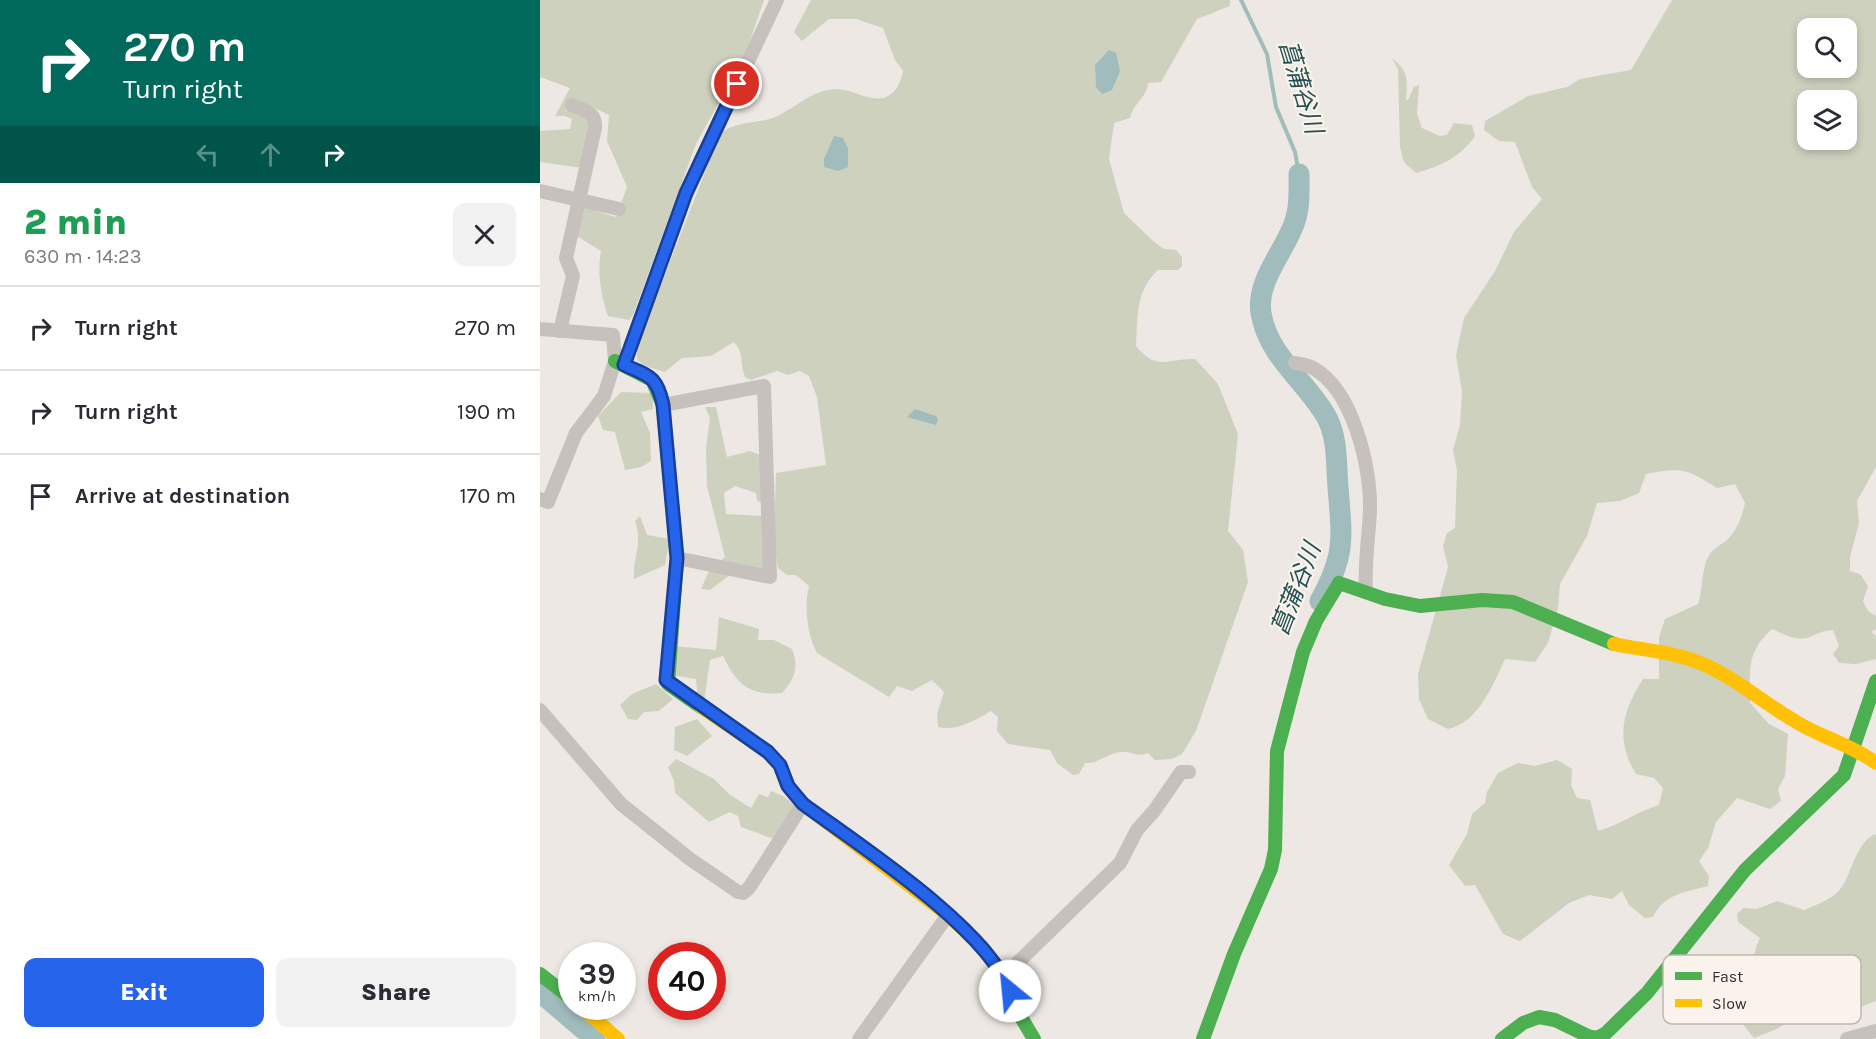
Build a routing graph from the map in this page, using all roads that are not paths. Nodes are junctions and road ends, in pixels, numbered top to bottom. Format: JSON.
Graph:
{"nodes":[{"id":1,"x":777,"y":0,"type":"edge"},
{"id":2,"x":573,"y":105,"type":"dead end"},
{"id":3,"x":540,"y":191,"type":"edge"},
{"id":4,"x":580,"y":200,"type":"junction"},
{"id":5,"x":619,"y":209,"type":"dead end"},
{"id":6,"x":540,"y":329,"type":"edge"},
{"id":7,"x":560,"y":331,"type":"junction"},
{"id":8,"x":613,"y":335,"type":"junction"},
{"id":9,"x":634,"y":336,"type":"junction"},
{"id":10,"x":620,"y":363,"type":"junction"},
{"id":11,"x":1295,"y":363,"type":"dead end"},
{"id":12,"x":663,"y":405,"type":"junction"},
{"id":13,"x":540,"y":499,"type":"edge"},
{"id":14,"x":677,"y":558,"type":"junction"},
{"id":15,"x":1366,"y":592,"type":"junction"},
{"id":16,"x":1876,"y":681,"type":"edge"},
{"id":17,"x":540,"y":710,"type":"edge"},
{"id":18,"x":1854,"y":747,"type":"junction"},
{"id":19,"x":1876,"y":763,"type":"edge"},
{"id":20,"x":1189,"y":772,"type":"dead end"},
{"id":21,"x":803,"y":804,"type":"junction"},
{"id":22,"x":948,"y":915,"type":"junction"},
{"id":23,"x":1677,"y":955,"type":"edge"},
{"id":24,"x":1663,"y":973,"type":"edge"},
{"id":25,"x":540,"y":975,"type":"edge"},
{"id":26,"x":1004,"y":976,"type":"junction"},
{"id":27,"x":558,"y":988,"type":"edge"},
{"id":28,"x":596,"y":1020,"type":"edge"},
{"id":29,"x":1876,"y":1031,"type":"edge"},
{"id":30,"x":618,"y":1039,"type":"edge"},
{"id":31,"x":859,"y":1039,"type":"edge"},
{"id":32,"x":1034,"y":1039,"type":"edge"},
{"id":33,"x":1203,"y":1039,"type":"edge"},
{"id":34,"x":1502,"y":1039,"type":"edge"},
{"id":35,"x":1847,"y":1039,"type":"edge"}],
"edges":[{"from":1,"to":9,"type":"street"},
{"from":2,"to":4,"type":"street"},
{"from":3,"to":4,"type":"street"},
{"from":4,"to":5,"type":"street"},
{"from":4,"to":7,"type":"street"},
{"from":6,"to":7,"type":"street"},
{"from":7,"to":8,"type":"street"},
{"from":8,"to":9,"type":"street"},
{"from":8,"to":10,"type":"street"},
{"from":9,"to":10,"type":"street"},
{"from":10,"to":12,"type":"street"},
{"from":10,"to":13,"type":"street"},
{"from":11,"to":15,"type":"street"},
{"from":12,"to":14,"type":"street"},
{"from":12,"to":14,"type":"street"},
{"from":14,"to":21,"type":"street"},
{"from":15,"to":18,"type":"street"},
{"from":15,"to":33,"type":"street"},
{"from":16,"to":18,"type":"street"},
{"from":17,"to":21,"type":"street"},
{"from":18,"to":19,"type":"street"},
{"from":18,"to":23,"type":"street"},
{"from":20,"to":26,"type":"street"},
{"from":21,"to":22,"type":"street"},
{"from":22,"to":26,"type":"street"},
{"from":22,"to":31,"type":"street"},
{"from":24,"to":34,"type":"street"},
{"from":25,"to":27,"type":"street"},
{"from":26,"to":32,"type":"street"},
{"from":28,"to":30,"type":"street"},
{"from":29,"to":35,"type":"street"}]}
